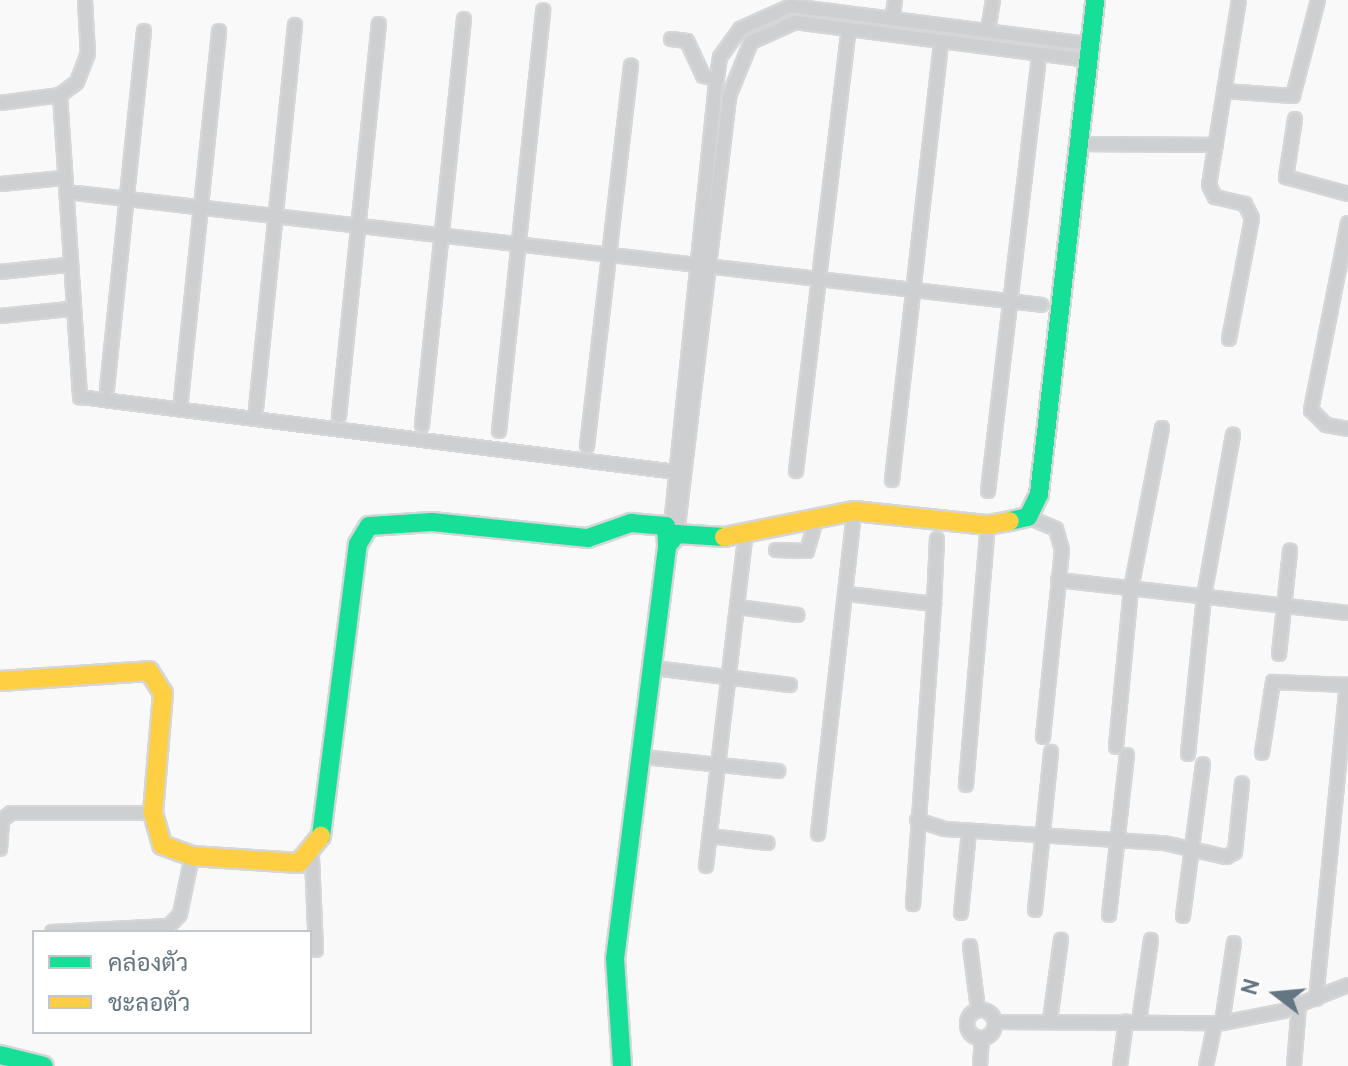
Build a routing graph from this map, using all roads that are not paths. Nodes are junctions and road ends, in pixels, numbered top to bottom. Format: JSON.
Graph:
{"nodes":[{"id":1,"x":85,"y":0,"type":"edge"},
{"id":2,"x":895,"y":0,"type":"edge"},
{"id":3,"x":993,"y":0,"type":"edge"},
{"id":4,"x":1095,"y":0,"type":"edge"},
{"id":5,"x":1239,"y":0,"type":"edge"},
{"id":6,"x":1318,"y":0,"type":"edge"},
{"id":7,"x":792,"y":3,"type":"edge"},
{"id":8,"x":543,"y":10,"type":"dead end"},
{"id":9,"x":464,"y":19,"type":"dead end"},
{"id":10,"x":892,"y":20,"type":"junction"},
{"id":11,"x":795,"y":22,"type":"junction"},
{"id":12,"x":379,"y":24,"type":"dead end"},
{"id":13,"x":295,"y":25,"type":"dead end"},
{"id":14,"x":849,"y":29,"type":"junction"},
{"id":15,"x":144,"y":31,"type":"dead end"},
{"id":16,"x":219,"y":31,"type":"dead end"},
{"id":17,"x":988,"y":31,"type":"junction"},
{"id":18,"x":671,"y":39,"type":"dead end"},
{"id":19,"x":941,"y":42,"type":"junction"},
{"id":20,"x":1088,"y":52,"type":"junction"},
{"id":21,"x":1039,"y":56,"type":"junction"},
{"id":22,"x":631,"y":66,"type":"dead end"},
{"id":23,"x":717,"y":79,"type":"junction"},
{"id":24,"x":1224,"y":91,"type":"junction"},
{"id":25,"x":60,"y":95,"type":"junction"},
{"id":26,"x":0,"y":103,"type":"edge"},
{"id":27,"x":1295,"y":119,"type":"dead end"},
{"id":28,"x":1078,"y":144,"type":"junction"},
{"id":29,"x":1216,"y":145,"type":"junction"},
{"id":30,"x":63,"y":178,"type":"junction"},
{"id":31,"x":1,"y":184,"type":"edge"},
{"id":32,"x":76,"y":193,"type":"dead end"},
{"id":33,"x":1348,"y":194,"type":"edge"},
{"id":34,"x":127,"y":198,"type":"junction"},
{"id":35,"x":201,"y":208,"type":"junction"},
{"id":36,"x":276,"y":215,"type":"junction"},
{"id":37,"x":1348,"y":223,"type":"edge"},
{"id":38,"x":359,"y":224,"type":"junction"},
{"id":39,"x":442,"y":234,"type":"junction"},
{"id":40,"x":518,"y":243,"type":"junction"},
{"id":41,"x":608,"y":255,"type":"junction"},
{"id":42,"x":67,"y":265,"type":"junction"},
{"id":43,"x":695,"y":265,"type":"junction"},
{"id":44,"x":710,"y":265,"type":"junction"},
{"id":45,"x":0,"y":272,"type":"edge"},
{"id":46,"x":818,"y":280,"type":"junction"},
{"id":47,"x":913,"y":292,"type":"junction"},
{"id":48,"x":1011,"y":303,"type":"junction"},
{"id":49,"x":1042,"y":305,"type":"dead end"},
{"id":50,"x":70,"y":309,"type":"junction"},
{"id":51,"x":0,"y":316,"type":"edge"},
{"id":52,"x":1229,"y":339,"type":"dead end"},
{"id":53,"x":107,"y":389,"type":"dead end"},
{"id":54,"x":181,"y":400,"type":"dead end"},
{"id":55,"x":256,"y":409,"type":"dead end"},
{"id":56,"x":339,"y":416,"type":"dead end"},
{"id":57,"x":422,"y":425,"type":"dead end"},
{"id":58,"x":1162,"y":428,"type":"dead end"},
{"id":59,"x":1348,"y":429,"type":"edge"},
{"id":60,"x":499,"y":431,"type":"dead end"},
{"id":61,"x":1233,"y":435,"type":"dead end"},
{"id":62,"x":587,"y":446,"type":"dead end"},
{"id":63,"x":796,"y":471,"type":"dead end"},
{"id":64,"x":678,"y":472,"type":"junction"},
{"id":65,"x":892,"y":480,"type":"dead end"},
{"id":66,"x":988,"y":491,"type":"dead end"},
{"id":67,"x":854,"y":511,"type":"junction"},
{"id":68,"x":1028,"y":517,"type":"junction"},
{"id":69,"x":816,"y":519,"type":"junction"},
{"id":70,"x":988,"y":525,"type":"junction"},
{"id":71,"x":672,"y":533,"type":"junction"},
{"id":72,"x":745,"y":538,"type":"junction"},
{"id":73,"x":937,"y":539,"type":"dead end"},
{"id":74,"x":776,"y":550,"type":"dead end"},
{"id":75,"x":1290,"y":551,"type":"dead end"},
{"id":76,"x":1058,"y":580,"type":"junction"},
{"id":77,"x":1131,"y":589,"type":"junction"},
{"id":78,"x":848,"y":594,"type":"junction"},
{"id":79,"x":1204,"y":596,"type":"junction"},
{"id":80,"x":934,"y":604,"type":"junction"},
{"id":81,"x":1285,"y":605,"type":"junction"},
{"id":82,"x":738,"y":607,"type":"junction"},
{"id":83,"x":1348,"y":613,"type":"edge"},
{"id":84,"x":797,"y":615,"type":"dead end"},
{"id":85,"x":1279,"y":654,"type":"dead end"},
{"id":86,"x":654,"y":668,"type":"junction"},
{"id":87,"x":730,"y":677,"type":"junction"},
{"id":88,"x":0,"y":681,"type":"edge"},
{"id":89,"x":790,"y":685,"type":"dead end"},
{"id":90,"x":1348,"y":685,"type":"edge"},
{"id":91,"x":1043,"y":737,"type":"dead end"},
{"id":92,"x":1051,"y":752,"type":"dead end"},
{"id":93,"x":1262,"y":753,"type":"dead end"},
{"id":94,"x":1188,"y":754,"type":"dead end"},
{"id":95,"x":643,"y":757,"type":"junction"},
{"id":96,"x":1203,"y":764,"type":"dead end"},
{"id":97,"x":720,"y":765,"type":"junction"},
{"id":98,"x":778,"y":771,"type":"dead end"},
{"id":99,"x":1242,"y":783,"type":"dead end"},
{"id":100,"x":966,"y":785,"type":"dead end"},
{"id":101,"x":153,"y":813,"type":"junction"},
{"id":102,"x":917,"y":820,"type":"junction"},
{"id":103,"x":969,"y":831,"type":"junction"},
{"id":104,"x":818,"y":834,"type":"dead end"},
{"id":105,"x":1043,"y":835,"type":"junction"},
{"id":106,"x":710,"y":836,"type":"junction"},
{"id":107,"x":1117,"y":840,"type":"junction"},
{"id":108,"x":768,"y":843,"type":"dead end"},
{"id":109,"x":1192,"y":848,"type":"junction"},
{"id":110,"x":0,"y":849,"type":"edge"},
{"id":111,"x":192,"y":856,"type":"junction"},
{"id":112,"x":312,"y":858,"type":"junction"},
{"id":113,"x":706,"y":866,"type":"dead end"},
{"id":114,"x":913,"y":904,"type":"dead end"},
{"id":115,"x":1035,"y":910,"type":"dead end"},
{"id":116,"x":961,"y":913,"type":"dead end"},
{"id":117,"x":1109,"y":915,"type":"dead end"},
{"id":118,"x":1183,"y":916,"type":"dead end"},
{"id":119,"x":91,"y":930,"type":"edge"},
{"id":120,"x":1061,"y":940,"type":"dead end"},
{"id":121,"x":1151,"y":940,"type":"dead end"},
{"id":122,"x":1234,"y":943,"type":"dead end"},
{"id":123,"x":970,"y":946,"type":"dead end"},
{"id":124,"x":316,"y":950,"type":"dead end"},
{"id":125,"x":1348,"y":985,"type":"edge"},
{"id":126,"x":1316,"y":999,"type":"junction"},
{"id":127,"x":1299,"y":1005,"type":"junction"},
{"id":128,"x":978,"y":1009,"type":"junction"},
{"id":129,"x":1050,"y":1020,"type":"junction"},
{"id":130,"x":1132,"y":1021,"type":"junction"},
{"id":131,"x":996,"y":1022,"type":"junction"},
{"id":132,"x":1219,"y":1023,"type":"junction"},
{"id":133,"x":982,"y":1039,"type":"junction"},
{"id":134,"x":0,"y":1055,"type":"edge"},
{"id":135,"x":44,"y":1066,"type":"edge"},
{"id":136,"x":622,"y":1066,"type":"edge"},
{"id":137,"x":980,"y":1066,"type":"edge"},
{"id":138,"x":1120,"y":1066,"type":"edge"},
{"id":139,"x":1206,"y":1066,"type":"edge"},
{"id":140,"x":1294,"y":1066,"type":"edge"}],
"edges":[{"from":1,"to":25,"type":"street"},
{"from":2,"to":10,"type":"street"},
{"from":3,"to":17,"type":"street"},
{"from":4,"to":20,"type":"street"},
{"from":5,"to":24,"type":"street"},
{"from":6,"to":24,"type":"street"},
{"from":7,"to":10,"type":"street"},
{"from":7,"to":11,"type":"street"},
{"from":7,"to":23,"type":"street"},
{"from":8,"to":40,"type":"street"},
{"from":9,"to":39,"type":"street"},
{"from":10,"to":17,"type":"street"},
{"from":11,"to":14,"type":"street"},
{"from":11,"to":44,"type":"street"},
{"from":12,"to":38,"type":"street"},
{"from":13,"to":36,"type":"street"},
{"from":14,"to":19,"type":"street"},
{"from":14,"to":46,"type":"street"},
{"from":15,"to":34,"type":"street"},
{"from":16,"to":35,"type":"street"},
{"from":17,"to":20,"type":"street"},
{"from":18,"to":23,"type":"street"},
{"from":19,"to":21,"type":"street"},
{"from":19,"to":47,"type":"street"},
{"from":20,"to":21,"type":"street"},
{"from":20,"to":28,"type":"street"},
{"from":21,"to":48,"type":"street"},
{"from":22,"to":41,"type":"street"},
{"from":23,"to":43,"type":"street"},
{"from":24,"to":29,"type":"street"},
{"from":25,"to":26,"type":"street"},
{"from":25,"to":30,"type":"street"},
{"from":27,"to":33,"type":"street"},
{"from":28,"to":29,"type":"street"},
{"from":28,"to":68,"type":"street"},
{"from":29,"to":52,"type":"street"},
{"from":30,"to":31,"type":"street"},
{"from":30,"to":42,"type":"street"},
{"from":32,"to":34,"type":"street"},
{"from":34,"to":35,"type":"street"},
{"from":34,"to":53,"type":"street"},
{"from":35,"to":36,"type":"street"},
{"from":35,"to":54,"type":"street"},
{"from":36,"to":38,"type":"street"},
{"from":36,"to":55,"type":"street"},
{"from":37,"to":59,"type":"street"},
{"from":38,"to":39,"type":"street"},
{"from":38,"to":56,"type":"street"},
{"from":39,"to":40,"type":"street"},
{"from":39,"to":57,"type":"street"},
{"from":40,"to":41,"type":"street"},
{"from":40,"to":60,"type":"street"},
{"from":41,"to":43,"type":"street"},
{"from":41,"to":62,"type":"street"},
{"from":42,"to":45,"type":"street"},
{"from":42,"to":50,"type":"street"},
{"from":43,"to":44,"type":"street"},
{"from":43,"to":64,"type":"street"},
{"from":44,"to":46,"type":"street"},
{"from":44,"to":64,"type":"street"},
{"from":46,"to":47,"type":"street"},
{"from":46,"to":63,"type":"street"},
{"from":47,"to":48,"type":"street"},
{"from":47,"to":65,"type":"street"},
{"from":48,"to":49,"type":"street"},
{"from":48,"to":66,"type":"street"},
{"from":50,"to":51,"type":"street"},
{"from":50,"to":64,"type":"street"},
{"from":58,"to":77,"type":"street"},
{"from":61,"to":79,"type":"street"},
{"from":64,"to":71,"type":"street"},
{"from":67,"to":69,"type":"street"},
{"from":67,"to":70,"type":"street"},
{"from":67,"to":78,"type":"street"},
{"from":68,"to":70,"type":"street"},
{"from":68,"to":76,"type":"street"},
{"from":69,"to":72,"type":"street"},
{"from":69,"to":74,"type":"street"},
{"from":70,"to":100,"type":"street"},
{"from":71,"to":72,"type":"street"},
{"from":71,"to":86,"type":"street"},
{"from":71,"to":112,"type":"street"},
{"from":72,"to":82,"type":"street"},
{"from":73,"to":80,"type":"street"},
{"from":75,"to":81,"type":"street"},
{"from":76,"to":77,"type":"street"},
{"from":76,"to":91,"type":"street"},
{"from":77,"to":79,"type":"street"},
{"from":77,"to":107,"type":"street"},
{"from":78,"to":80,"type":"street"},
{"from":78,"to":104,"type":"street"},
{"from":79,"to":81,"type":"street"},
{"from":79,"to":94,"type":"street"},
{"from":80,"to":102,"type":"street"},
{"from":81,"to":83,"type":"street"},
{"from":81,"to":85,"type":"street"},
{"from":82,"to":84,"type":"street"},
{"from":82,"to":87,"type":"street"},
{"from":86,"to":87,"type":"street"},
{"from":86,"to":95,"type":"street"},
{"from":87,"to":89,"type":"street"},
{"from":87,"to":97,"type":"street"},
{"from":88,"to":101,"type":"street"},
{"from":90,"to":93,"type":"street"},
{"from":90,"to":126,"type":"street"},
{"from":92,"to":105,"type":"street"},
{"from":95,"to":97,"type":"street"},
{"from":95,"to":136,"type":"street"},
{"from":96,"to":109,"type":"street"},
{"from":97,"to":98,"type":"street"},
{"from":97,"to":106,"type":"street"},
{"from":99,"to":109,"type":"street"},
{"from":101,"to":110,"type":"street"},
{"from":101,"to":111,"type":"street"},
{"from":102,"to":103,"type":"street"},
{"from":102,"to":114,"type":"street"},
{"from":103,"to":105,"type":"street"},
{"from":103,"to":116,"type":"street"},
{"from":105,"to":107,"type":"street"},
{"from":105,"to":115,"type":"street"},
{"from":106,"to":108,"type":"street"},
{"from":106,"to":113,"type":"street"},
{"from":107,"to":109,"type":"street"},
{"from":107,"to":117,"type":"street"},
{"from":109,"to":118,"type":"street"},
{"from":111,"to":112,"type":"street"},
{"from":111,"to":119,"type":"street"},
{"from":112,"to":124,"type":"street"},
{"from":120,"to":129,"type":"street"},
{"from":121,"to":130,"type":"street"},
{"from":122,"to":132,"type":"street"},
{"from":123,"to":128,"type":"street"},
{"from":125,"to":126,"type":"street"},
{"from":126,"to":127,"type":"street"},
{"from":127,"to":132,"type":"street"},
{"from":127,"to":140,"type":"street"},
{"from":128,"to":131,"type":"street"},
{"from":128,"to":133,"type":"street"},
{"from":129,"to":130,"type":"street"},
{"from":129,"to":131,"type":"street"},
{"from":130,"to":132,"type":"street"},
{"from":130,"to":138,"type":"street"},
{"from":131,"to":133,"type":"street"},
{"from":132,"to":139,"type":"street"},
{"from":133,"to":137,"type":"street"},
{"from":134,"to":135,"type":"street"}]}
